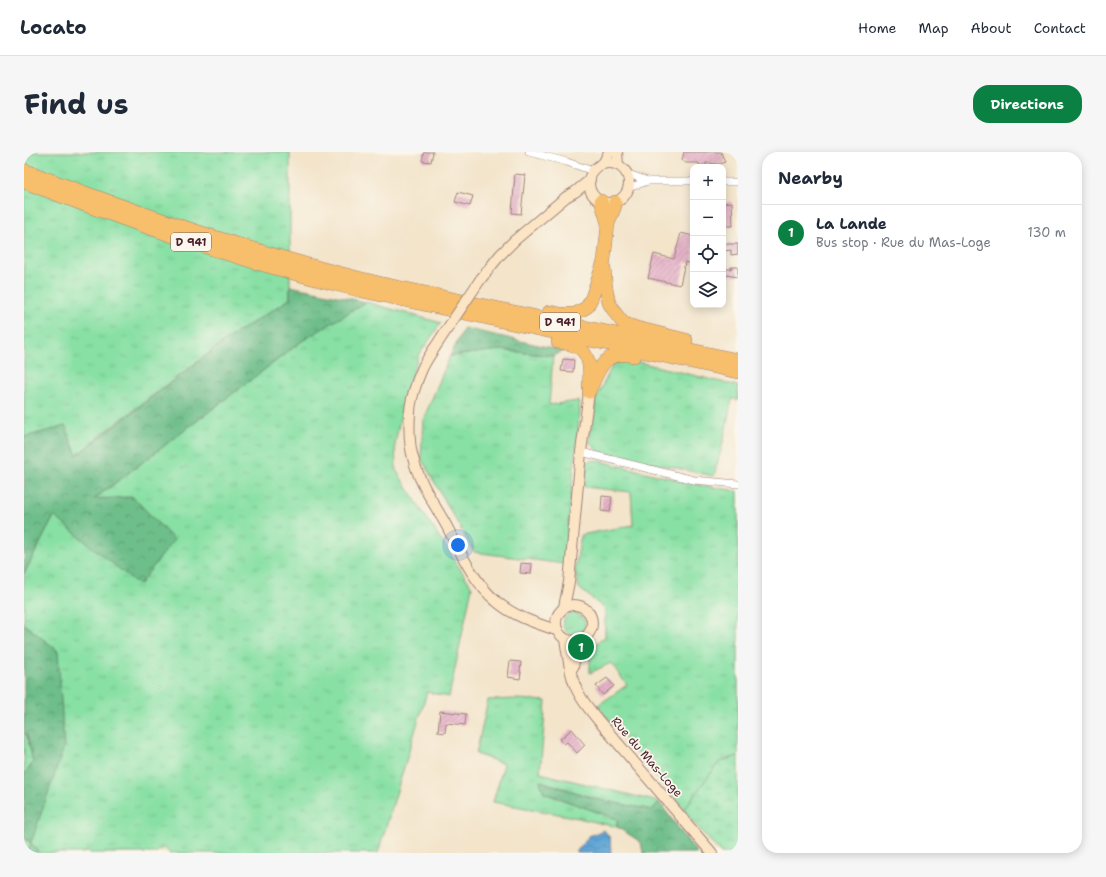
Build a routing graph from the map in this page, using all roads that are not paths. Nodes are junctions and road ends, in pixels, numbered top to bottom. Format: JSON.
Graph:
{"nodes":[{"id":1,"x":529,"y":152,"type":"edge"},
{"id":2,"x":609,"y":152,"type":"edge"},
{"id":3,"x":617,"y":152,"type":"edge"},
{"id":4,"x":603,"y":164,"type":"junction"},
{"id":5,"x":618,"y":165,"type":"junction"},
{"id":6,"x":24,"y":170,"type":"edge"},
{"id":7,"x":591,"y":175,"type":"junction"},
{"id":8,"x":628,"y":176,"type":"junction"},
{"id":9,"x":648,"y":181,"type":"junction"},
{"id":10,"x":690,"y":181,"type":"edge"},
{"id":11,"x":24,"y":182,"type":"edge"},
{"id":12,"x":726,"y":182,"type":"edge"},
{"id":13,"x":738,"y":182,"type":"edge"},
{"id":14,"x":628,"y":188,"type":"junction"},
{"id":15,"x":575,"y":192,"type":"junction"},
{"id":16,"x":598,"y":199,"type":"junction"},
{"id":17,"x":616,"y":202,"type":"junction"},
{"id":18,"x":608,"y":224,"type":"junction"},
{"id":19,"x":604,"y":261,"type":"junction"},
{"id":20,"x":383,"y":284,"type":"junction"},
{"id":21,"x":492,"y":319,"type":"junction"},
{"id":22,"x":738,"y":357,"type":"edge"},
{"id":23,"x":738,"y":360,"type":"edge"},
{"id":24,"x":690,"y":362,"type":"junction"},
{"id":25,"x":738,"y":372,"type":"edge"},
{"id":26,"x":589,"y":392,"type":"junction"},
{"id":27,"x":581,"y":452,"type":"junction"},
{"id":28,"x":738,"y":484,"type":"edge"},
{"id":29,"x":569,"y":582,"type":"junction"},
{"id":30,"x":578,"y":606,"type":"junction"},
{"id":31,"x":564,"y":607,"type":"junction"},
{"id":32,"x":556,"y":616,"type":"junction"},
{"id":33,"x":540,"y":625,"type":"junction"},
{"id":34,"x":556,"y":630,"type":"junction"},
{"id":35,"x":565,"y":640,"type":"junction"},
{"id":36,"x":578,"y":641,"type":"junction"},
{"id":37,"x":571,"y":673,"type":"junction"},
{"id":38,"x":712,"y":853,"type":"edge"}],
"edges":[{"from":1,"to":7,"type":"street"},
{"from":2,"to":4,"type":"main road"},
{"from":3,"to":5,"type":"main road"},
{"from":4,"to":5,"type":"main road"},
{"from":4,"to":7,"type":"main road"},
{"from":5,"to":8,"type":"main road"},
{"from":6,"to":20,"type":"highway","number":"D 941"},
{"from":7,"to":15,"type":"main road"},
{"from":7,"to":16,"type":"main road"},
{"from":8,"to":9,"type":"street"},
{"from":8,"to":14,"type":"main road"},
{"from":9,"to":10,"type":"street"},
{"from":9,"to":14,"type":"street"},
{"from":11,"to":21,"type":"highway","number":"D 941"},
{"from":12,"to":13,"type":"street"},
{"from":14,"to":17,"type":"main road"},
{"from":15,"to":16,"type":"main road"},
{"from":15,"to":33,"type":"main road","bridge":true},
{"from":16,"to":17,"type":"main road"},
{"from":16,"to":18,"type":"highway"},
{"from":17,"to":18,"type":"highway"},
{"from":18,"to":19,"type":"highway"},
{"from":19,"to":20,"type":"highway"},
{"from":19,"to":22,"type":"highway"},
{"from":20,"to":23,"type":"highway","number":"D 941"},
{"from":21,"to":24,"type":"highway","number":"D 941"},
{"from":21,"to":26,"type":"highway"},
{"from":24,"to":25,"type":"highway","number":"D 941"},
{"from":24,"to":26,"type":"highway"},
{"from":26,"to":27,"type":"main road"},
{"from":27,"to":28,"type":"street"},
{"from":27,"to":29,"type":"main road"},
{"from":29,"to":30,"type":"main road"},
{"from":29,"to":31,"type":"main road"},
{"from":30,"to":31,"type":"main road"},
{"from":30,"to":36,"type":"main road"},
{"from":31,"to":32,"type":"main road"},
{"from":32,"to":33,"type":"main road"},
{"from":32,"to":34,"type":"main road"},
{"from":33,"to":34,"type":"main road"},
{"from":34,"to":35,"type":"main road"},
{"from":35,"to":36,"type":"main road"},
{"from":35,"to":37,"type":"main road","name":"Rue du Mas-Loge"},
{"from":36,"to":37,"type":"main road"},
{"from":37,"to":38,"type":"main road","name":"Rue du Mas-Loge"}]}
